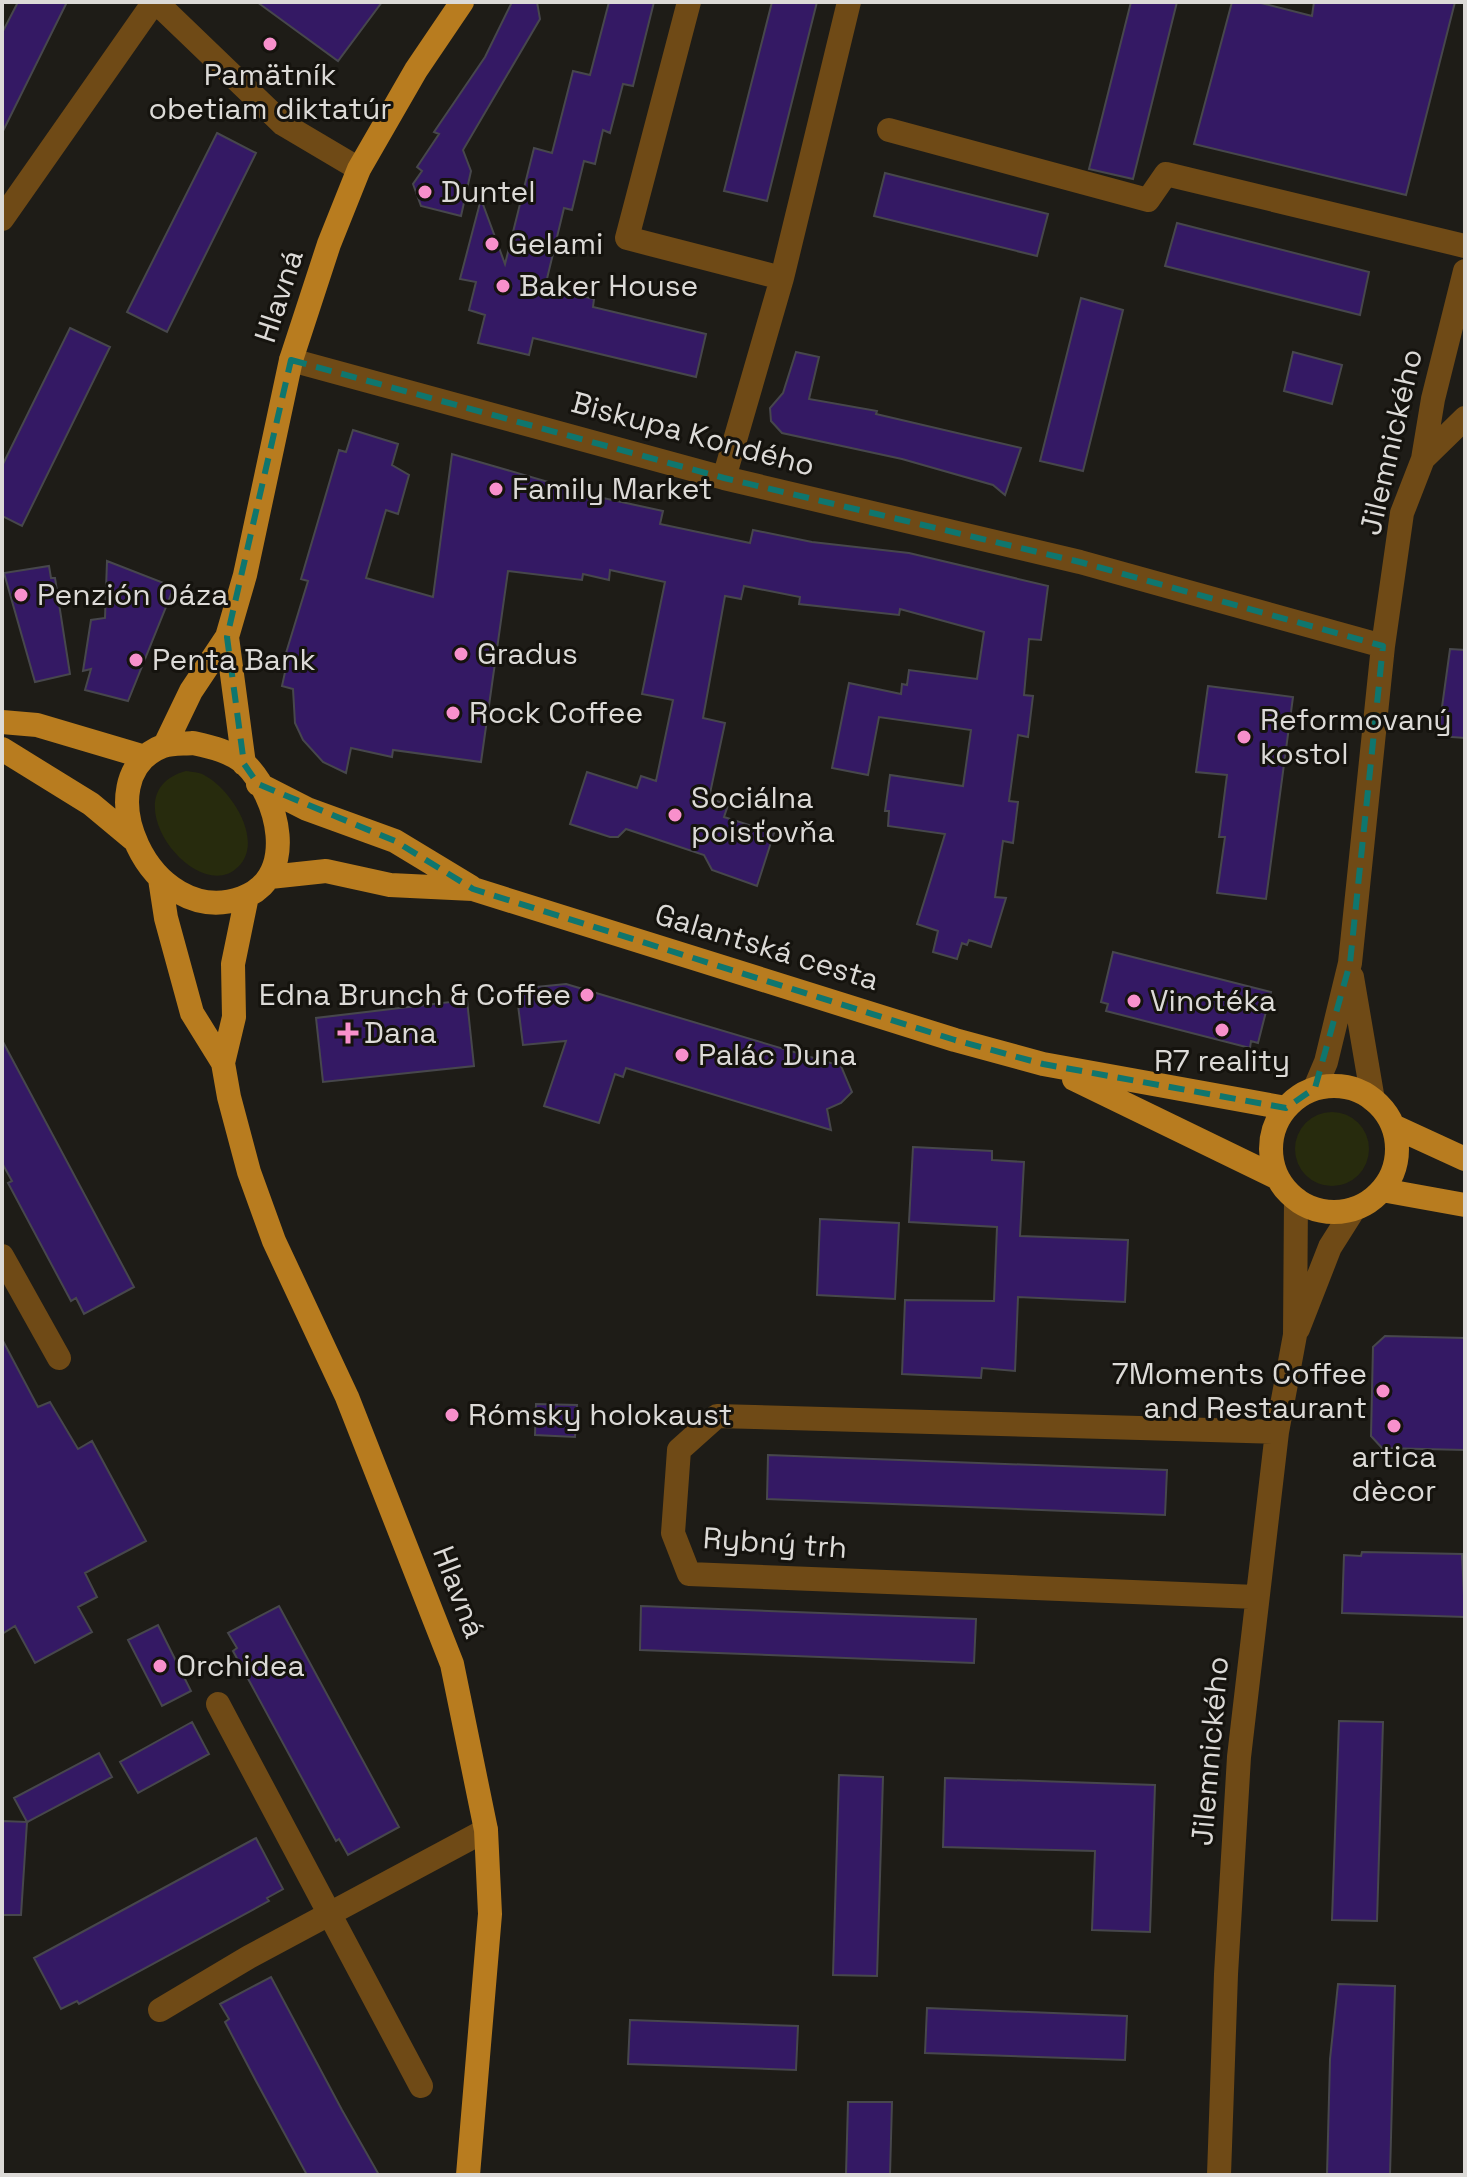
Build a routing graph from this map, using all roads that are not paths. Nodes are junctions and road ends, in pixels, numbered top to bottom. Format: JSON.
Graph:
{"nodes":[{"id":1,"x":155,"y":2,"type":"edge"},
{"id":2,"x":462,"y":2,"type":"edge"},
{"id":3,"x":689,"y":2,"type":"edge"},
{"id":4,"x":849,"y":2,"type":"edge"},
{"id":5,"x":889,"y":130,"type":"dead end"},
{"id":6,"x":359,"y":169,"type":"junction"},
{"id":7,"x":2,"y":219,"type":"edge"},
{"id":8,"x":1465,"y":246,"type":"edge"},
{"id":9,"x":1465,"y":271,"type":"edge"},
{"id":10,"x":782,"y":278,"type":"junction"},
{"id":11,"x":291,"y":360,"type":"junction"},
{"id":12,"x":1465,"y":418,"type":"edge"},
{"id":13,"x":1423,"y":459,"type":"junction"},
{"id":14,"x":724,"y":478,"type":"junction"},
{"id":15,"x":227,"y":637,"type":"junction"},
{"id":16,"x":1383,"y":646,"type":"junction"},
{"id":17,"x":2,"y":722,"type":"edge"},
{"id":18,"x":2,"y":749,"type":"edge"},
{"id":19,"x":155,"y":751,"type":"junction"},
{"id":20,"x":244,"y":764,"type":"junction"},
{"id":21,"x":258,"y":784,"type":"junction"},
{"id":22,"x":133,"y":839,"type":"junction"},
{"id":23,"x":270,"y":877,"type":"junction"},
{"id":24,"x":160,"y":879,"type":"junction"},
{"id":25,"x":473,"y":889,"type":"junction"},
{"id":26,"x":247,"y":896,"type":"junction"},
{"id":27,"x":1350,"y":963,"type":"junction"},
{"id":28,"x":223,"y":1063,"type":"junction"},
{"id":29,"x":1043,"y":1064,"type":"junction"},
{"id":30,"x":1315,"y":1088,"type":"junction"},
{"id":31,"x":1373,"y":1100,"type":"junction"},
{"id":32,"x":1286,"y":1108,"type":"junction"},
{"id":33,"x":1393,"y":1126,"type":"junction"},
{"id":34,"x":1465,"y":1159,"type":"edge"},
{"id":35,"x":1278,"y":1178,"type":"junction"},
{"id":36,"x":1382,"y":1190,"type":"junction"},
{"id":37,"x":1296,"y":1199,"type":"junction"},
{"id":38,"x":1465,"y":1205,"type":"edge"},
{"id":39,"x":1354,"y":1209,"type":"junction"},
{"id":40,"x":2,"y":1256,"type":"edge"},
{"id":41,"x":1295,"y":1335,"type":"junction"},
{"id":42,"x":59,"y":1358,"type":"dead end"},
{"id":43,"x":1277,"y":1432,"type":"junction"},
{"id":44,"x":1256,"y":1597,"type":"junction"},
{"id":45,"x":218,"y":1704,"type":"dead end"},
{"id":46,"x":486,"y":1830,"type":"junction"},
{"id":47,"x":329,"y":1914,"type":"junction"},
{"id":48,"x":160,"y":2010,"type":"dead end"},
{"id":49,"x":421,"y":2086,"type":"dead end"},
{"id":50,"x":468,"y":2175,"type":"edge"},
{"id":51,"x":1219,"y":2175,"type":"edge"}],
"edges":[{"from":1,"to":6,"type":"street"},
{"from":1,"to":7,"type":"street"},
{"from":2,"to":6,"type":"main road","name":"Hlavná"},
{"from":3,"to":10,"type":"street"},
{"from":4,"to":10,"type":"street"},
{"from":5,"to":8,"type":"street"},
{"from":6,"to":11,"type":"main road","name":"Hlavná"},
{"from":9,"to":13,"type":"street","name":"Jilemnického"},
{"from":10,"to":14,"type":"street"},
{"from":11,"to":14,"type":"street","name":"Biskupa Kondého"},
{"from":11,"to":15,"type":"main road","name":"Hlavná"},
{"from":12,"to":13,"type":"street"},
{"from":13,"to":16,"type":"street","name":"Jilemnického"},
{"from":14,"to":16,"type":"street","name":"Biskupa Kondého"},
{"from":15,"to":19,"type":"main road"},
{"from":15,"to":20,"type":"main road"},
{"from":16,"to":27,"type":"street","name":"Jilemnického"},
{"from":17,"to":19,"type":"main road"},
{"from":18,"to":22,"type":"main road"},
{"from":19,"to":20,"type":"main road"},
{"from":19,"to":22,"type":"main road"},
{"from":20,"to":21,"type":"main road"},
{"from":21,"to":23,"type":"main road"},
{"from":21,"to":25,"type":"main road"},
{"from":22,"to":24,"type":"main road"},
{"from":23,"to":25,"type":"main road"},
{"from":23,"to":26,"type":"main road"},
{"from":24,"to":26,"type":"main road"},
{"from":24,"to":28,"type":"main road"},
{"from":25,"to":29,"type":"main road","name":"Galantská cesta"},
{"from":26,"to":28,"type":"main road"},
{"from":27,"to":30,"type":"street","name":"Jilemnického"},
{"from":27,"to":31,"type":"street","name":"Jilemnického"},
{"from":28,"to":46,"type":"main road","name":"Hlavná"},
{"from":29,"to":32,"type":"main road","name":"Galantská cesta"},
{"from":29,"to":35,"type":"main road","name":"Galantská cesta"},
{"from":30,"to":31,"type":"main road"},
{"from":30,"to":32,"type":"main road"},
{"from":31,"to":33,"type":"main road"},
{"from":32,"to":35,"type":"main road"},
{"from":33,"to":34,"type":"main road"},
{"from":33,"to":36,"type":"main road"},
{"from":35,"to":37,"type":"main road"},
{"from":36,"to":38,"type":"main road"},
{"from":36,"to":39,"type":"main road"},
{"from":37,"to":39,"type":"main road"},
{"from":37,"to":41,"type":"street","name":"Jilemnického"},
{"from":39,"to":41,"type":"street","name":"Jilemnického"},
{"from":40,"to":42,"type":"street"},
{"from":41,"to":43,"type":"street","name":"Jilemnického"},
{"from":43,"to":44,"type":"street","name":"Jilemnického"},
{"from":43,"to":44,"type":"street","name":"Rybný trh"},
{"from":44,"to":51,"type":"street","name":"Jilemnického"},
{"from":45,"to":47,"type":"street"},
{"from":46,"to":47,"type":"street"},
{"from":46,"to":50,"type":"main road","name":"Hlavná"},
{"from":47,"to":48,"type":"street"},
{"from":47,"to":49,"type":"street"}]}
